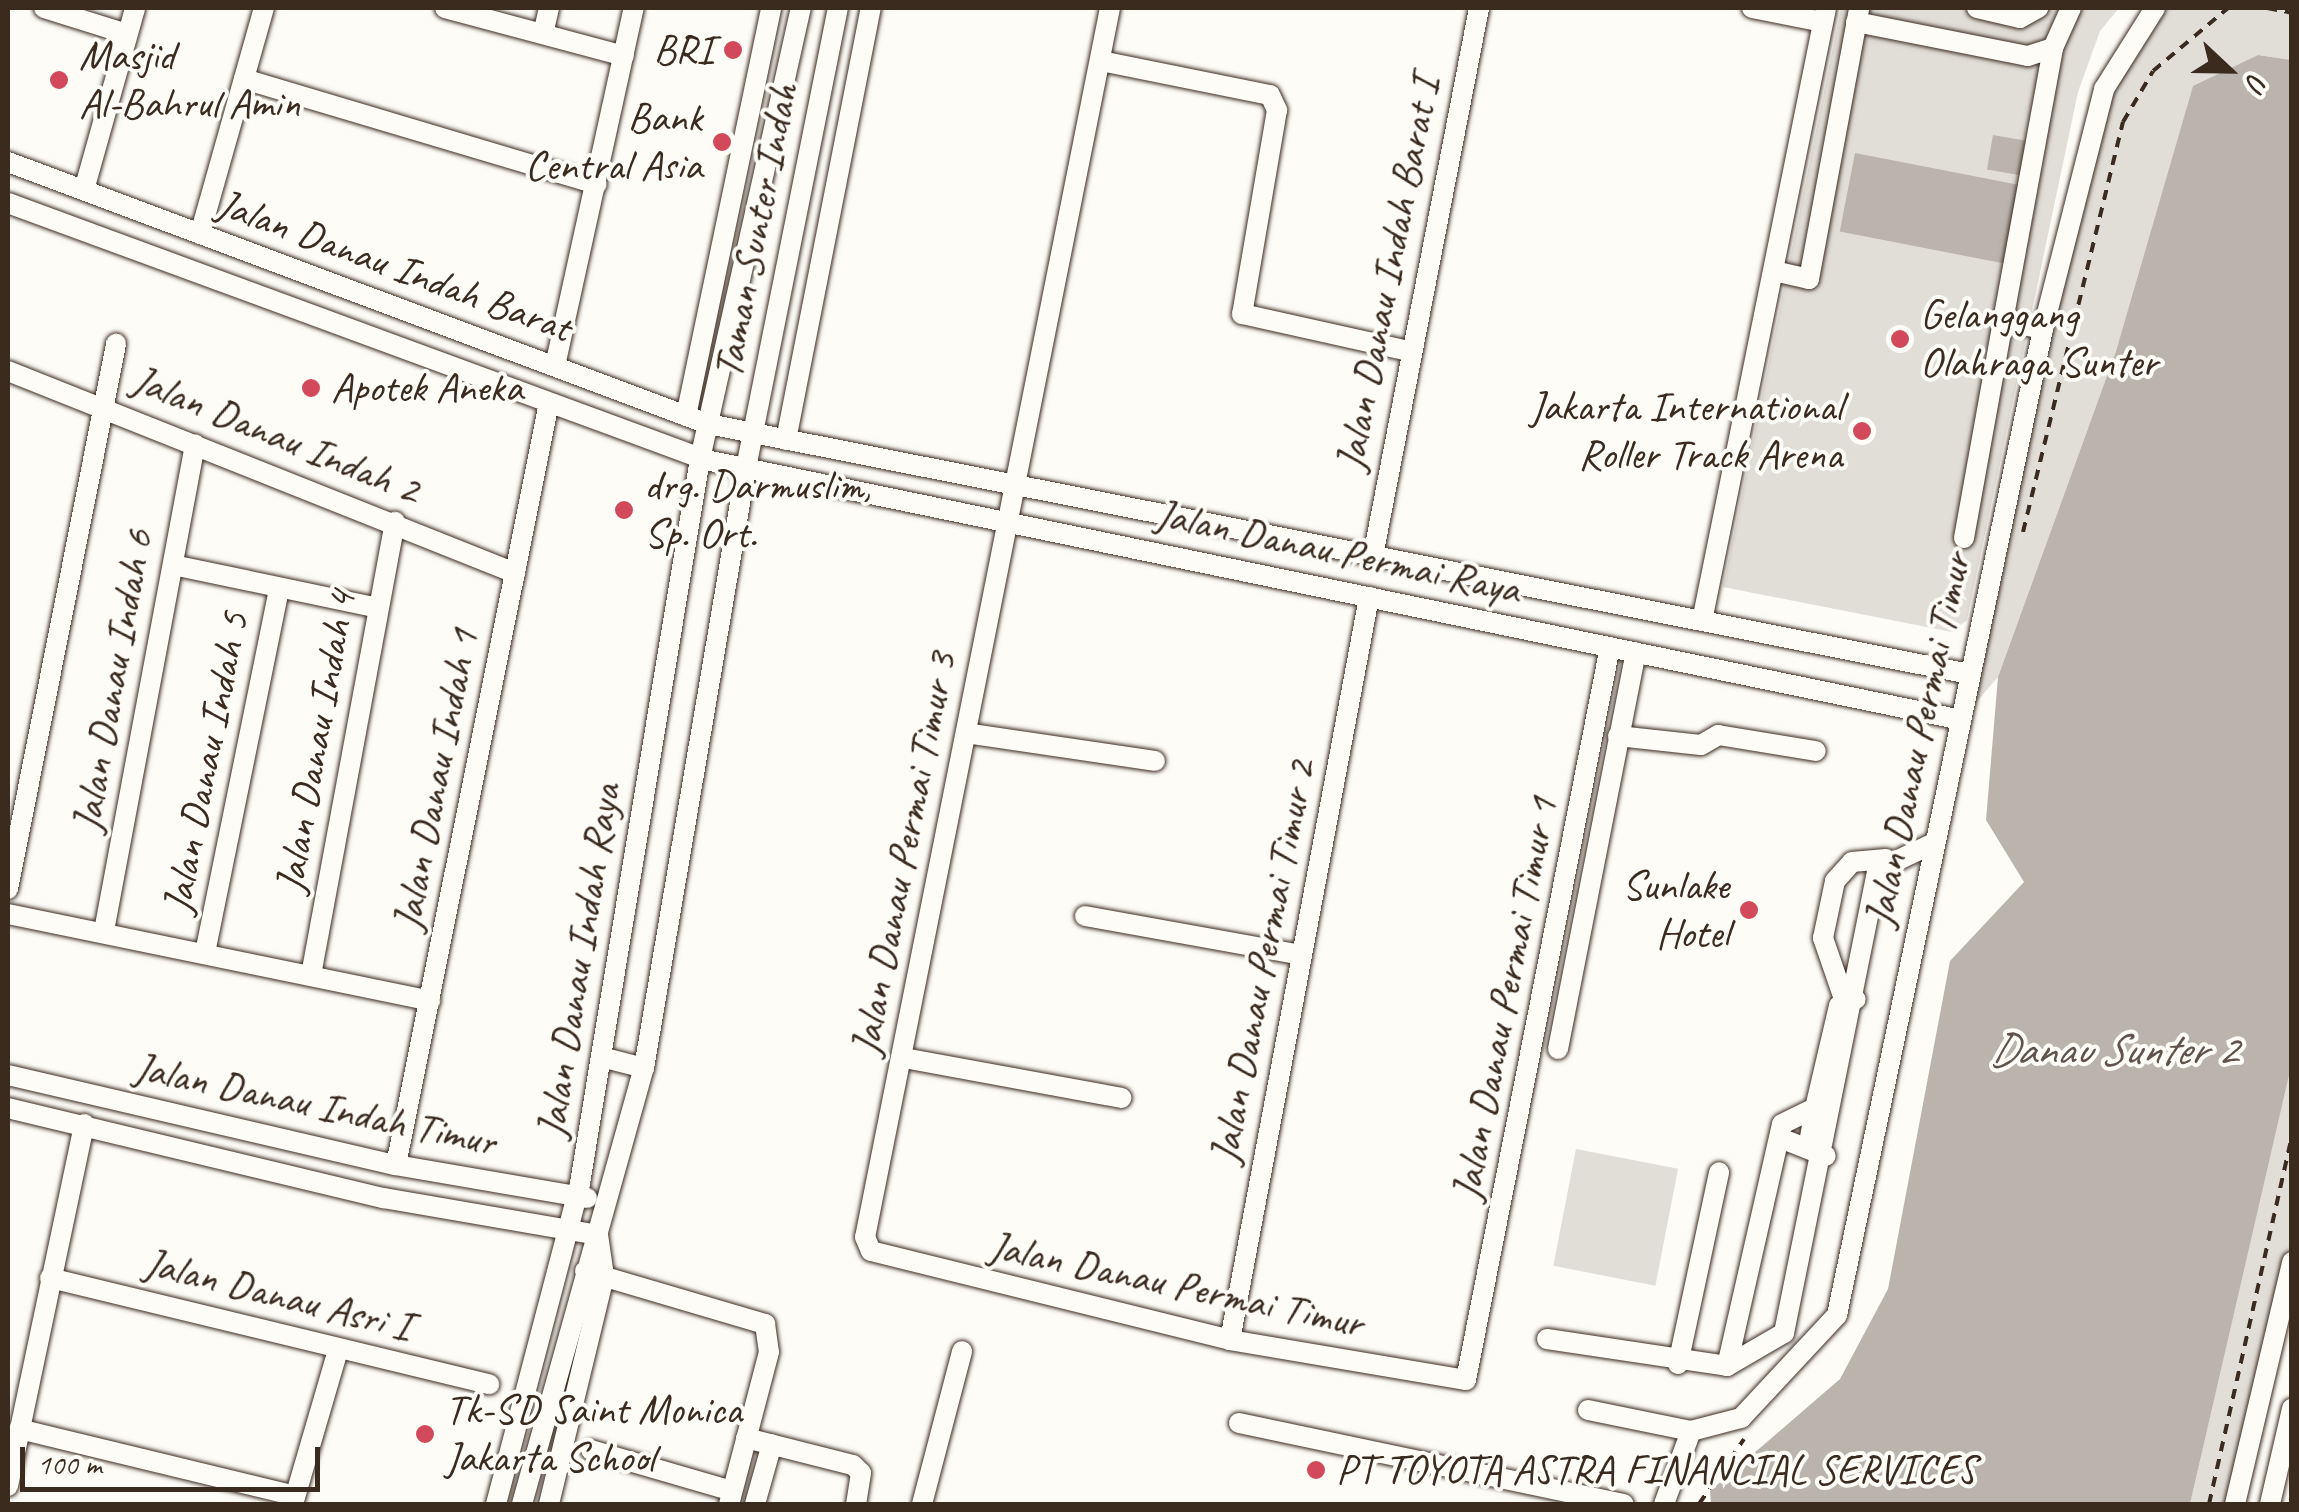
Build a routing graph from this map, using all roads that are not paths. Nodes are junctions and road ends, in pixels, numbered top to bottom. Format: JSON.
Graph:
{"nodes":[{"id":1,"x":44,"y":8,"type":"edge"},
{"id":2,"x":135,"y":8,"type":"edge"},
{"id":3,"x":264,"y":8,"type":"edge"},
{"id":4,"x":444,"y":8,"type":"edge"},
{"id":5,"x":549,"y":8,"type":"edge"},
{"id":6,"x":634,"y":8,"type":"edge"},
{"id":7,"x":771,"y":8,"type":"edge"},
{"id":8,"x":802,"y":8,"type":"edge"},
{"id":9,"x":838,"y":8,"type":"edge"},
{"id":10,"x":871,"y":8,"type":"edge"},
{"id":11,"x":1110,"y":8,"type":"edge"},
{"id":12,"x":1479,"y":8,"type":"edge"},
{"id":13,"x":1752,"y":8,"type":"edge"},
{"id":14,"x":1977,"y":8,"type":"edge"},
{"id":15,"x":2038,"y":8,"type":"edge"},
{"id":16,"x":2071,"y":8,"type":"edge"},
{"id":17,"x":2155,"y":8,"type":"edge"},
{"id":18,"x":1858,"y":14,"type":"edge"},
{"id":19,"x":1825,"y":15,"type":"edge"},
{"id":20,"x":128,"y":34,"type":"junction"},
{"id":21,"x":543,"y":34,"type":"junction"},
{"id":22,"x":2053,"y":48,"type":"junction"},
{"id":23,"x":624,"y":56,"type":"junction"},
{"id":24,"x":1101,"y":60,"type":"junction"},
{"id":25,"x":244,"y":79,"type":"junction"},
{"id":26,"x":749,"y":116,"type":"junction"},
{"id":27,"x":776,"y":121,"type":"junction"},
{"id":28,"x":8,"y":162,"type":"edge"},
{"id":29,"x":596,"y":184,"type":"junction"},
{"id":30,"x":84,"y":190,"type":"junction"},
{"id":31,"x":8,"y":203,"type":"edge"},
{"id":32,"x":200,"y":234,"type":"junction"},
{"id":33,"x":1774,"y":270,"type":"junction"},
{"id":34,"x":2004,"y":321,"type":"junction"},
{"id":35,"x":2043,"y":329,"type":"junction"},
{"id":36,"x":116,"y":344,"type":"dead end"},
{"id":37,"x":1409,"y":351,"type":"junction"},
{"id":38,"x":555,"y":366,"type":"junction"},
{"id":39,"x":8,"y":371,"type":"edge"},
{"id":40,"x":98,"y":404,"type":"junction"},
{"id":41,"x":548,"y":408,"type":"junction"},
{"id":42,"x":686,"y":416,"type":"junction"},
{"id":43,"x":711,"y":425,"type":"junction"},
{"id":44,"x":751,"y":433,"type":"junction"},
{"id":45,"x":786,"y":440,"type":"junction"},
{"id":46,"x":195,"y":444,"type":"junction"},
{"id":47,"x":703,"y":460,"type":"junction"},
{"id":48,"x":743,"y":467,"type":"junction"},
{"id":49,"x":1016,"y":487,"type":"junction"},
{"id":50,"x":1008,"y":521,"type":"junction"},
{"id":51,"x":395,"y":522,"type":"junction"},
{"id":52,"x":1964,"y":538,"type":"dead end"},
{"id":53,"x":1372,"y":556,"type":"junction"},
{"id":54,"x":173,"y":565,"type":"junction"},
{"id":55,"x":515,"y":574,"type":"junction"},
{"id":56,"x":279,"y":588,"type":"junction"},
{"id":57,"x":1369,"y":597,"type":"junction"},
{"id":58,"x":379,"y":608,"type":"junction"},
{"id":59,"x":1702,"y":621,"type":"junction"},
{"id":60,"x":1610,"y":647,"type":"junction"},
{"id":61,"x":1636,"y":653,"type":"junction"},
{"id":62,"x":1970,"y":674,"type":"junction"},
{"id":63,"x":1960,"y":720,"type":"junction"},
{"id":64,"x":966,"y":732,"type":"junction"},
{"id":65,"x":1618,"y":736,"type":"junction"},
{"id":66,"x":1816,"y":752,"type":"dead end"},
{"id":67,"x":1154,"y":761,"type":"dead end"},
{"id":68,"x":1932,"y":844,"type":"junction"},
{"id":69,"x":1886,"y":858,"type":"junction"},
{"id":70,"x":8,"y":889,"type":"edge"},
{"id":71,"x":8,"y":914,"type":"edge"},
{"id":72,"x":1085,"y":916,"type":"dead end"},
{"id":73,"x":104,"y":931,"type":"junction"},
{"id":74,"x":206,"y":953,"type":"junction"},
{"id":75,"x":1302,"y":955,"type":"junction"},
{"id":76,"x":311,"y":975,"type":"junction"},
{"id":77,"x":1850,"y":999,"type":"junction"},
{"id":78,"x":430,"y":1000,"type":"junction"},
{"id":79,"x":1558,"y":1048,"type":"dead end"},
{"id":80,"x":601,"y":1058,"type":"junction"},
{"id":81,"x":904,"y":1058,"type":"junction"},
{"id":82,"x":644,"y":1068,"type":"junction"},
{"id":83,"x":8,"y":1075,"type":"edge"},
{"id":84,"x":1122,"y":1098,"type":"dead end"},
{"id":85,"x":8,"y":1108,"type":"edge"},
{"id":86,"x":1815,"y":1108,"type":"junction"},
{"id":87,"x":84,"y":1124,"type":"junction"},
{"id":88,"x":1780,"y":1138,"type":"junction"},
{"id":89,"x":1817,"y":1153,"type":"junction"},
{"id":90,"x":396,"y":1165,"type":"junction"},
{"id":91,"x":1718,"y":1172,"type":"dead end"},
{"id":92,"x":576,"y":1197,"type":"junction"},
{"id":93,"x":608,"y":1200,"type":"junction"},
{"id":94,"x":569,"y":1232,"type":"junction"},
{"id":95,"x":598,"y":1235,"type":"junction"},
{"id":96,"x":865,"y":1238,"type":"joint"},
{"id":97,"x":2292,"y":1262,"type":"edge"},
{"id":98,"x":595,"y":1274,"type":"junction"},
{"id":99,"x":50,"y":1278,"type":"junction"},
{"id":100,"x":1230,"y":1340,"type":"junction"},
{"id":101,"x":1546,"y":1340,"type":"dead end"},
{"id":102,"x":338,"y":1350,"type":"junction"},
{"id":103,"x":962,"y":1351,"type":"dead end"},
{"id":104,"x":1474,"y":1364,"type":"joint"},
{"id":105,"x":1678,"y":1364,"type":"junction"},
{"id":106,"x":1728,"y":1366,"type":"junction"},
{"id":107,"x":489,"y":1384,"type":"dead end"},
{"id":108,"x":2292,"y":1409,"type":"edge"},
{"id":109,"x":1588,"y":1410,"type":"dead end"},
{"id":110,"x":1239,"y":1424,"type":"dead end"},
{"id":111,"x":18,"y":1429,"type":"junction"},
{"id":112,"x":1691,"y":1431,"type":"junction"},
{"id":113,"x":746,"y":1438,"type":"junction"},
{"id":114,"x":2250,"y":1442,"type":"junction"},
{"id":115,"x":772,"y":1444,"type":"junction"},
{"id":116,"x":591,"y":1450,"type":"dead end"},
{"id":117,"x":2282,"y":1451,"type":"junction"},
{"id":118,"x":8,"y":1486,"type":"edge"},
{"id":119,"x":731,"y":1498,"type":"edge"},
{"id":120,"x":1563,"y":1498,"type":"edge"},
{"id":121,"x":294,"y":1500,"type":"edge"},
{"id":122,"x":496,"y":1504,"type":"edge"},
{"id":123,"x":522,"y":1504,"type":"edge"},
{"id":124,"x":548,"y":1504,"type":"edge"},
{"id":125,"x":755,"y":1504,"type":"edge"},
{"id":126,"x":856,"y":1504,"type":"edge"},
{"id":127,"x":922,"y":1504,"type":"edge"},
{"id":128,"x":1624,"y":1504,"type":"edge"},
{"id":129,"x":1664,"y":1504,"type":"edge"},
{"id":130,"x":2235,"y":1504,"type":"edge"},
{"id":131,"x":2270,"y":1504,"type":"edge"}],
"edges":[{"from":1,"to":20,"type":"street"},
{"from":2,"to":20,"type":"street"},
{"from":3,"to":25,"type":"street"},
{"from":4,"to":21,"type":"street"},
{"from":5,"to":21,"type":"street"},
{"from":6,"to":23,"type":"street"},
{"from":7,"to":26,"type":"street"},
{"from":8,"to":27,"type":"street","name":"Jalan Danau Indah Raya"},
{"from":9,"to":44,"type":"street","name":"Taman Sunter Indah"},
{"from":10,"to":45,"type":"street"},
{"from":11,"to":24,"type":"street","name":"Jalan Danau Permai Timur 3"},
{"from":12,"to":37,"type":"street","name":"Jalan Danau Indah Barat I"},
{"from":13,"to":19,"type":"street"},
{"from":14,"to":15,"type":"street"},
{"from":16,"to":22,"type":"street"},
{"from":17,"to":35,"type":"street","name":"Jalan Danau Permai Timur"},
{"from":18,"to":22,"type":"street"},
{"from":18,"to":33,"type":"street"},
{"from":19,"to":33,"type":"street"},
{"from":20,"to":30,"type":"street"},
{"from":21,"to":23,"type":"street"},
{"from":22,"to":34,"type":"street"},
{"from":23,"to":29,"type":"street"},
{"from":24,"to":37,"type":"street"},
{"from":24,"to":49,"type":"street","name":"Jalan Danau Permai Timur 3"},
{"from":25,"to":29,"type":"street"},
{"from":25,"to":32,"type":"street"},
{"from":26,"to":27,"type":"street"},
{"from":26,"to":42,"type":"street"},
{"from":27,"to":43,"type":"street","name":"Jalan Danau Indah Raya"},
{"from":28,"to":30,"type":"street","name":"Jalan Danau Indah Barat"},
{"from":29,"to":38,"type":"street"},
{"from":30,"to":32,"type":"street","name":"Jalan Danau Indah Barat"},
{"from":31,"to":41,"type":"street","name":"Jalan Danau Indah Barat"},
{"from":32,"to":38,"type":"street","name":"Jalan Danau Indah Barat"},
{"from":33,"to":59,"type":"street"},
{"from":34,"to":35,"type":"street"},
{"from":34,"to":52,"type":"street"},
{"from":35,"to":62,"type":"street","name":"Jalan Danau Permai Timur"},
{"from":36,"to":40,"type":"street"},
{"from":37,"to":53,"type":"street","name":"Jalan Danau Indah Barat I"},
{"from":38,"to":42,"type":"street","name":"Jalan Danau Indah Barat"},
{"from":39,"to":40,"type":"street","name":"Jalan Danau Indah 2"},
{"from":40,"to":46,"type":"street","name":"Jalan Danau Indah 2"},
{"from":40,"to":70,"type":"street"},
{"from":41,"to":47,"type":"street","name":"Jalan Danau Indah Barat"},
{"from":41,"to":55,"type":"street","name":"Jalan Danau Indah 1"},
{"from":42,"to":43,"type":"street","name":"Jalan Danau Indah Barat"},
{"from":43,"to":44,"type":"street","name":"Jalan Danau Indah Barat"},
{"from":43,"to":47,"type":"street","name":"Jalan Danau Indah Raya"},
{"from":44,"to":45,"type":"street","name":"Jalan Danau Permai Raya"},
{"from":44,"to":48,"type":"street","name":"Taman Sunter Indah"},
{"from":45,"to":49,"type":"street","name":"Jalan Danau Permai Raya"},
{"from":46,"to":51,"type":"street","name":"Jalan Danau Indah 2"},
{"from":46,"to":54,"type":"street","name":"Jalan Danau Indah 6"},
{"from":47,"to":48,"type":"street","name":"Jalan Danau Permai Raya"},
{"from":47,"to":80,"type":"street","name":"Jalan Danau Indah Raya"},
{"from":48,"to":50,"type":"street","name":"Jalan Danau Permai Raya"},
{"from":48,"to":82,"type":"street","name":"Jalan Danau Indah Raya"},
{"from":49,"to":50,"type":"street","name":"Jalan Danau Permai Timur 3"},
{"from":49,"to":53,"type":"street","name":"Jalan Danau Permai Raya"},
{"from":50,"to":57,"type":"street","name":"Jalan Danau Permai Raya"},
{"from":50,"to":64,"type":"street","name":"Jalan Danau Permai Timur 3"},
{"from":51,"to":55,"type":"street","name":"Jalan Danau Indah 2"},
{"from":51,"to":58,"type":"street","name":"Jalan Danau Indah 4"},
{"from":53,"to":59,"type":"street","name":"Jalan Danau Permai Raya"},
{"from":54,"to":56,"type":"street","name":"Jalan Danau Indah 5"},
{"from":54,"to":73,"type":"street","name":"Jalan Danau Indah 6"},
{"from":55,"to":78,"type":"street","name":"Jalan Danau Indah 1"},
{"from":56,"to":58,"type":"street","name":"Jalan Danau Indah 5"},
{"from":56,"to":74,"type":"street","name":"Jalan Danau Indah 5"},
{"from":57,"to":60,"type":"street","name":"Jalan Danau Permai Raya"},
{"from":57,"to":75,"type":"street","name":"Jalan Danau Permai Timur 2"},
{"from":58,"to":76,"type":"street","name":"Jalan Danau Indah 4"},
{"from":59,"to":62,"type":"street","name":"Jalan Danau Permai Raya"},
{"from":60,"to":61,"type":"street","name":"Jalan Danau Permai Raya"},
{"from":60,"to":104,"type":"street","name":"Jalan Danau Permai Timur 1"},
{"from":61,"to":63,"type":"street","name":"Jalan Danau Permai Raya"},
{"from":61,"to":65,"type":"street"},
{"from":62,"to":63,"type":"street","name":"Jalan Danau Permai Timur"},
{"from":63,"to":68,"type":"street","name":"Jalan Danau Permai Timur"},
{"from":64,"to":67,"type":"street"},
{"from":64,"to":81,"type":"street","name":"Jalan Danau Permai Timur 3"},
{"from":65,"to":66,"type":"street"},
{"from":65,"to":79,"type":"street"},
{"from":68,"to":69,"type":"street"},
{"from":68,"to":112,"type":"street","name":"Jalan Danau Permai Timur"},
{"from":69,"to":77,"type":"street"},
{"from":69,"to":77,"type":"street"},
{"from":71,"to":73,"type":"street"},
{"from":72,"to":75,"type":"street"},
{"from":73,"to":74,"type":"street"},
{"from":74,"to":76,"type":"street"},
{"from":75,"to":100,"type":"street","name":"Jalan Danau Permai Timur 2"},
{"from":76,"to":78,"type":"street"},
{"from":77,"to":86,"type":"street"},
{"from":77,"to":89,"type":"street"},
{"from":78,"to":90,"type":"street","name":"Jalan Danau Indah 1"},
{"from":80,"to":82,"type":"street"},
{"from":80,"to":92,"type":"street","name":"Jalan Danau Indah Raya"},
{"from":81,"to":84,"type":"street"},
{"from":81,"to":96,"type":"street","name":"Jalan Danau Permai Timur 3"},
{"from":82,"to":93,"type":"street","name":"Jalan Danau Indah Raya"},
{"from":83,"to":90,"type":"street","name":"Jalan Danau Indah Timur"},
{"from":85,"to":87,"type":"street"},
{"from":86,"to":88,"type":"street"},
{"from":86,"to":89,"type":"street"},
{"from":87,"to":94,"type":"street"},
{"from":87,"to":99,"type":"street"},
{"from":88,"to":89,"type":"street"},
{"from":88,"to":106,"type":"street"},
{"from":89,"to":106,"type":"street"},
{"from":90,"to":92,"type":"street","name":"Jalan Danau Indah Timur"},
{"from":91,"to":105,"type":"street"},
{"from":92,"to":93,"type":"street","name":"Jalan Danau Indah Timur"},
{"from":92,"to":94,"type":"street","name":"Jalan Danau Indah Raya"},
{"from":93,"to":95,"type":"street","name":"Jalan Danau Indah Raya"},
{"from":94,"to":95,"type":"street"},
{"from":94,"to":122,"type":"street","name":"Jalan Danau Indah Raya"},
{"from":95,"to":98,"type":"street","name":"Jalan Danau Indah Raya"},
{"from":96,"to":100,"type":"street","name":"Jalan Danau Permai Timur"},
{"from":97,"to":114,"type":"street"},
{"from":98,"to":113,"type":"street"},
{"from":98,"to":123,"type":"street","name":"Jalan Danau Indah Raya"},
{"from":98,"to":124,"type":"street"},
{"from":99,"to":102,"type":"street","name":"Jalan Danau Asri I"},
{"from":99,"to":111,"type":"street"},
{"from":100,"to":104,"type":"street","name":"Jalan Danau Permai Timur"},
{"from":101,"to":105,"type":"street"},
{"from":102,"to":107,"type":"street","name":"Jalan Danau Asri I"},
{"from":102,"to":121,"type":"street"},
{"from":103,"to":127,"type":"street"},
{"from":105,"to":106,"type":"street"},
{"from":108,"to":117,"type":"street"},
{"from":109,"to":112,"type":"street"},
{"from":110,"to":120,"type":"street"},
{"from":111,"to":118,"type":"street"},
{"from":111,"to":121,"type":"street"},
{"from":112,"to":129,"type":"street"},
{"from":113,"to":115,"type":"street"},
{"from":113,"to":119,"type":"street"},
{"from":114,"to":117,"type":"street"},
{"from":114,"to":130,"type":"street"},
{"from":115,"to":125,"type":"street"},
{"from":115,"to":126,"type":"street"},
{"from":116,"to":119,"type":"street"},
{"from":117,"to":131,"type":"street"},
{"from":120,"to":128,"type":"street"}]}
